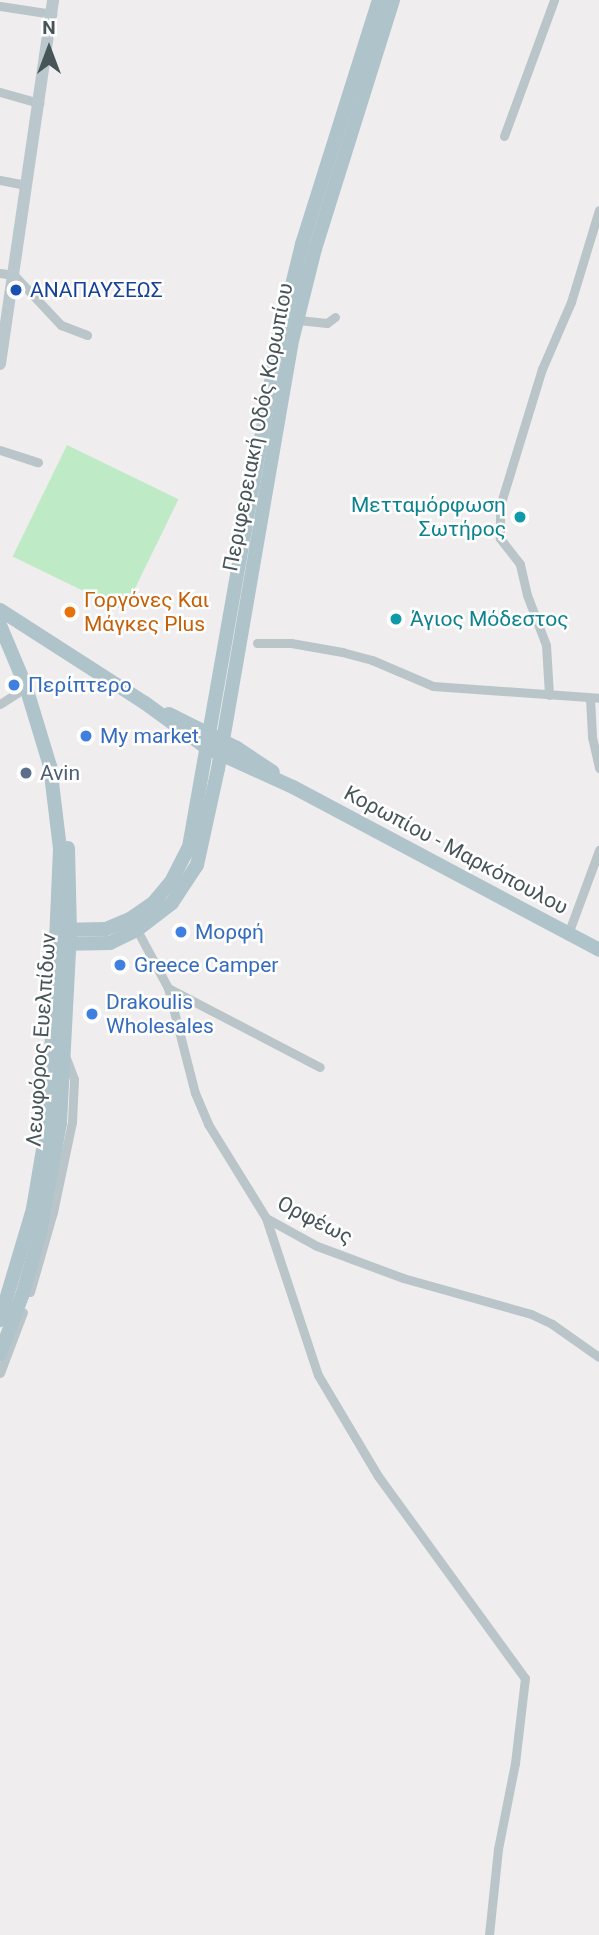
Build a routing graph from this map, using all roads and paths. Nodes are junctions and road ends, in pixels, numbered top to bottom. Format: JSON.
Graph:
{"nodes":[{"id":1,"x":53,"y":0,"type":"edge"},
{"id":2,"x":379,"y":0,"type":"edge"},
{"id":3,"x":393,"y":0,"type":"edge"},
{"id":4,"x":554,"y":0,"type":"edge"},
{"id":5,"x":0,"y":6,"type":"edge"},
{"id":6,"x":52,"y":14,"type":"junction"},
{"id":7,"x":0,"y":92,"type":"edge"},
{"id":8,"x":39,"y":103,"type":"junction"},
{"id":9,"x":504,"y":136,"type":"dead end"},
{"id":10,"x":0,"y":180,"type":"edge"},
{"id":11,"x":26,"y":185,"type":"junction"},
{"id":12,"x":599,"y":210,"type":"edge"},
{"id":13,"x":7,"y":274,"type":"edge"},
{"id":14,"x":335,"y":317,"type":"dead end"},
{"id":15,"x":298,"y":320,"type":"junction"},
{"id":16,"x":88,"y":335,"type":"dead end"},
{"id":17,"x":0,"y":364,"type":"edge"},
{"id":18,"x":0,"y":450,"type":"edge"},
{"id":19,"x":38,"y":462,"type":"dead end"},
{"id":20,"x":0,"y":610,"type":"edge"},
{"id":21,"x":0,"y":625,"type":"edge"},
{"id":22,"x":257,"y":643,"type":"dead end"},
{"id":23,"x":26,"y":687,"type":"junction"},
{"id":24,"x":549,"y":695,"type":"junction"},
{"id":25,"x":594,"y":698,"type":"edge"},
{"id":26,"x":0,"y":704,"type":"edge"},
{"id":27,"x":215,"y":744,"type":"junction"},
{"id":28,"x":50,"y":766,"type":"junction"},
{"id":29,"x":599,"y":768,"type":"edge"},
{"id":30,"x":599,"y":850,"type":"edge"},
{"id":31,"x":71,"y":896,"type":"junction"},
{"id":32,"x":106,"y":929,"type":"junction"},
{"id":33,"x":137,"y":930,"type":"junction"},
{"id":34,"x":568,"y":934,"type":"junction"},
{"id":35,"x":63,"y":937,"type":"junction"},
{"id":36,"x":94,"y":944,"type":"junction"},
{"id":37,"x":599,"y":950,"type":"edge"},
{"id":38,"x":68,"y":966,"type":"junction"},
{"id":39,"x":168,"y":988,"type":"junction"},
{"id":40,"x":320,"y":1067,"type":"dead end"},
{"id":41,"x":266,"y":1218,"type":"junction"},
{"id":42,"x":31,"y":1279,"type":"junction"},
{"id":43,"x":0,"y":1320,"type":"edge"},
{"id":44,"x":0,"y":1354,"type":"edge"},
{"id":45,"x":599,"y":1357,"type":"edge"},
{"id":46,"x":0,"y":1373,"type":"edge"},
{"id":47,"x":489,"y":1935,"type":"edge"}],
"edges":[{"from":1,"to":6,"type":"street"},
{"from":2,"to":27,"type":"main road","name":"Περιφερειακή Οδός Κορωπίου"},
{"from":3,"to":15,"type":"main road","name":"Περιφερειακή Οδός Κορωπίου"},
{"from":4,"to":9,"type":"street"},
{"from":5,"to":6,"type":"street"},
{"from":6,"to":8,"type":"street"},
{"from":7,"to":8,"type":"street"},
{"from":8,"to":11,"type":"street"},
{"from":10,"to":11,"type":"street"},
{"from":11,"to":13,"type":"street"},
{"from":12,"to":24,"type":"street"},
{"from":13,"to":16,"type":"street"},
{"from":13,"to":17,"type":"street"},
{"from":14,"to":15,"type":"street"},
{"from":15,"to":27,"type":"main road","name":"Περιφερειακή Οδός Κορωπίου"},
{"from":18,"to":19,"type":"street"},
{"from":20,"to":27,"type":"main road","name":"Κορωπίου - Μαρκόπουλου"},
{"from":21,"to":23,"type":"main road","name":"Λεωφόρος Ευελπίδων"},
{"from":22,"to":24,"type":"street"},
{"from":23,"to":26,"type":"street"},
{"from":23,"to":28,"type":"main road","name":"Λεωφόρος Ευελπίδων"},
{"from":24,"to":25,"type":"street"},
{"from":25,"to":29,"type":"street"},
{"from":27,"to":32,"type":"main road","name":"Περιφερειακή Οδός Κορωπίου"},
{"from":27,"to":33,"type":"main road","name":"Περιφερειακή Οδός Κορωπίου"},
{"from":27,"to":34,"type":"main road","name":"Κορωπίου - Μαρκόπουλου"},
{"from":28,"to":31,"type":"main road","name":"Λεωφόρος Ευελπίδων"},
{"from":28,"to":35,"type":"main road","name":"Λεωφόρος Ευελπίδων"},
{"from":30,"to":34,"type":"street"},
{"from":31,"to":32,"type":"main road"},
{"from":31,"to":35,"type":"main road","name":"Λεωφόρος Ευελπίδων"},
{"from":32,"to":35,"type":"main road","name":"Περιφερειακή Οδός Κορωπίου"},
{"from":33,"to":36,"type":"main road","name":"Περιφερειακή Οδός Κορωπίου"},
{"from":33,"to":39,"type":"street","name":"Ορφέως"},
{"from":34,"to":37,"type":"main road","name":"Κορωπίου - Μαρκόπουλου"},
{"from":35,"to":36,"type":"main road","name":"Περιφερειακή Οδός Κορωπίου"},
{"from":35,"to":38,"type":"main road","name":"Λεωφόρος Ευελπίδων"},
{"from":35,"to":43,"type":"main road","name":"Λεωφόρος Ευελπίδων"},
{"from":36,"to":38,"type":"main road"},
{"from":38,"to":42,"type":"main road","name":"Λεωφόρος Ευελπίδων"},
{"from":39,"to":40,"type":"street"},
{"from":39,"to":41,"type":"street","name":"Ορφέως"},
{"from":41,"to":45,"type":"street","name":"Ορφέως"},
{"from":41,"to":47,"type":"street"},
{"from":42,"to":44,"type":"main road","name":"Λεωφόρος Ευελπίδων"},
{"from":42,"to":46,"type":"street"}]}
